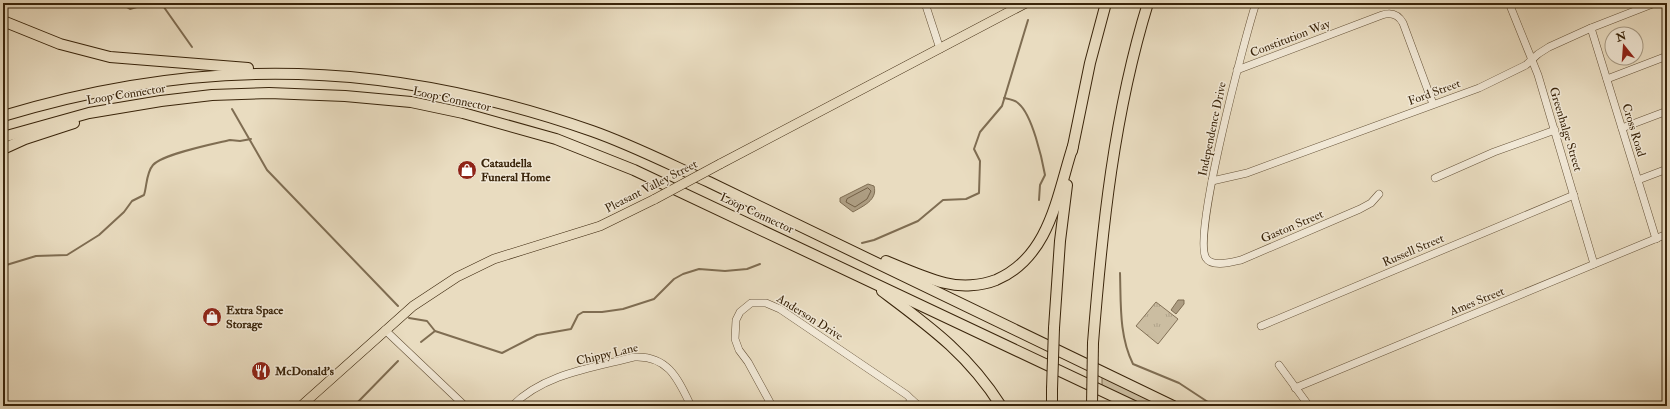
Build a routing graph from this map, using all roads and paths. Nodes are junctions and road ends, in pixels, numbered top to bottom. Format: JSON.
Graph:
{"nodes":[{"id":1,"x":925,"y":3,"type":"edge"},
{"id":2,"x":1026,"y":3,"type":"edge"},
{"id":3,"x":1106,"y":3,"type":"edge"},
{"id":4,"x":1148,"y":3,"type":"edge"},
{"id":5,"x":1256,"y":3,"type":"edge"},
{"id":6,"x":1509,"y":3,"type":"edge"},
{"id":7,"x":1655,"y":3,"type":"edge"},
{"id":8,"x":3,"y":21,"type":"edge"},
{"id":9,"x":1591,"y":28,"type":"junction"},
{"id":10,"x":940,"y":49,"type":"junction"},
{"id":11,"x":1667,"y":56,"type":"edge"},
{"id":12,"x":1532,"y":59,"type":"junction"},
{"id":13,"x":1237,"y":70,"type":"junction"},
{"id":14,"x":301,"y":73,"type":"junction"},
{"id":15,"x":1607,"y":79,"type":"junction"},
{"id":16,"x":1433,"y":104,"type":"junction"},
{"id":17,"x":113,"y":109,"type":"junction"},
{"id":18,"x":1667,"y":111,"type":"edge"},
{"id":19,"x":3,"y":116,"type":"edge"},
{"id":20,"x":1622,"y":128,"type":"junction"},
{"id":21,"x":1555,"y":130,"type":"junction"},
{"id":22,"x":3,"y":137,"type":"edge"},
{"id":23,"x":1073,"y":146,"type":"junction"},
{"id":24,"x":3,"y":149,"type":"edge"},
{"id":25,"x":1667,"y":169,"type":"edge"},
{"id":26,"x":1435,"y":178,"type":"dead end"},
{"id":27,"x":1638,"y":180,"type":"junction"},
{"id":28,"x":1212,"y":181,"type":"junction"},
{"id":29,"x":1379,"y":194,"type":"dead end"},
{"id":30,"x":1574,"y":195,"type":"junction"},
{"id":31,"x":791,"y":223,"type":"junction"},
{"id":32,"x":1667,"y":234,"type":"edge"},
{"id":33,"x":1656,"y":239,"type":"junction"},
{"id":34,"x":1208,"y":261,"type":"joint"},
{"id":35,"x":1594,"y":264,"type":"junction"},
{"id":36,"x":868,"y":280,"type":"junction"},
{"id":37,"x":1261,"y":326,"type":"dead end"},
{"id":38,"x":385,"y":330,"type":"junction"},
{"id":39,"x":1279,"y":365,"type":"dead end"},
{"id":40,"x":1295,"y":388,"type":"junction"},
{"id":41,"x":912,"y":400,"type":"junction"},
{"id":42,"x":1092,"y":405,"type":"edge"},
{"id":43,"x":301,"y":406,"type":"edge"},
{"id":44,"x":465,"y":406,"type":"edge"},
{"id":45,"x":512,"y":406,"type":"edge"},
{"id":46,"x":691,"y":406,"type":"edge"},
{"id":47,"x":772,"y":406,"type":"edge"},
{"id":48,"x":906,"y":406,"type":"edge"},
{"id":49,"x":919,"y":406,"type":"edge"},
{"id":50,"x":1001,"y":406,"type":"edge"},
{"id":51,"x":1052,"y":406,"type":"edge"},
{"id":52,"x":1134,"y":406,"type":"edge"},
{"id":53,"x":1173,"y":406,"type":"edge"},
{"id":54,"x":1309,"y":406,"type":"edge"}],
"edges":[{"from":1,"to":10,"type":"street"},
{"from":2,"to":10,"type":"main road","name":"Pleasant Valley Street"},
{"from":3,"to":23,"type":"highway"},
{"from":4,"to":42,"type":"highway","bridge":true},
{"from":5,"to":13,"type":"street","name":"Independence Drive"},
{"from":6,"to":12,"type":"street","name":"Greenhalge Street"},
{"from":7,"to":9,"type":"street","name":"Ford Street"},
{"from":8,"to":14,"type":"highway"},
{"from":9,"to":12,"type":"street","name":"Ford Street"},
{"from":9,"to":15,"type":"street","name":"Cross Road"},
{"from":10,"to":38,"type":"main road","name":"Pleasant Valley Street","bridge":true},
{"from":11,"to":15,"type":"street"},
{"from":12,"to":16,"type":"street","name":"Ford Street"},
{"from":12,"to":21,"type":"street","name":"Greenhalge Street"},
{"from":13,"to":16,"type":"street","name":"Constitution Way"},
{"from":13,"to":28,"type":"street","name":"Independence Drive"},
{"from":14,"to":19,"type":"highway","name":"Loop Connector"},
{"from":14,"to":31,"type":"highway","name":"Loop Connector"},
{"from":15,"to":20,"type":"street","name":"Cross Road"},
{"from":16,"to":28,"type":"street","name":"Ford Street"},
{"from":17,"to":22,"type":"highway","name":"Loop Connector"},
{"from":17,"to":24,"type":"highway"},
{"from":17,"to":36,"type":"highway","name":"Loop Connector"},
{"from":18,"to":20,"type":"street"},
{"from":20,"to":27,"type":"street","name":"Cross Road"},
{"from":21,"to":26,"type":"street"},
{"from":21,"to":30,"type":"street","name":"Greenhalge Street"},
{"from":23,"to":31,"type":"highway"},
{"from":23,"to":51,"type":"highway","bridge":true},
{"from":25,"to":27,"type":"street"},
{"from":27,"to":33,"type":"street","name":"Cross Road"},
{"from":28,"to":34,"type":"street","name":"Independence Drive"},
{"from":29,"to":34,"type":"street","name":"Gaston Street"},
{"from":30,"to":35,"type":"street","name":"Greenhalge Street"},
{"from":30,"to":37,"type":"street","name":"Russell Street"},
{"from":31,"to":53,"type":"highway"},
{"from":32,"to":33,"type":"street","name":"Ames Street"},
{"from":33,"to":35,"type":"street","name":"Ames Street"},
{"from":35,"to":40,"type":"street","name":"Ames Street"},
{"from":36,"to":50,"type":"highway"},
{"from":36,"to":52,"type":"highway"},
{"from":38,"to":43,"type":"main road","name":"Pleasant Valley Street"},
{"from":38,"to":44,"type":"street"},
{"from":39,"to":40,"type":"street"},
{"from":40,"to":54,"type":"street"},
{"from":41,"to":47,"type":"street","name":"Anderson Drive"},
{"from":41,"to":48,"type":"street"},
{"from":41,"to":49,"type":"street","name":"Anderson Drive"},
{"from":45,"to":46,"type":"street","name":"Chippy Lane"}]}
